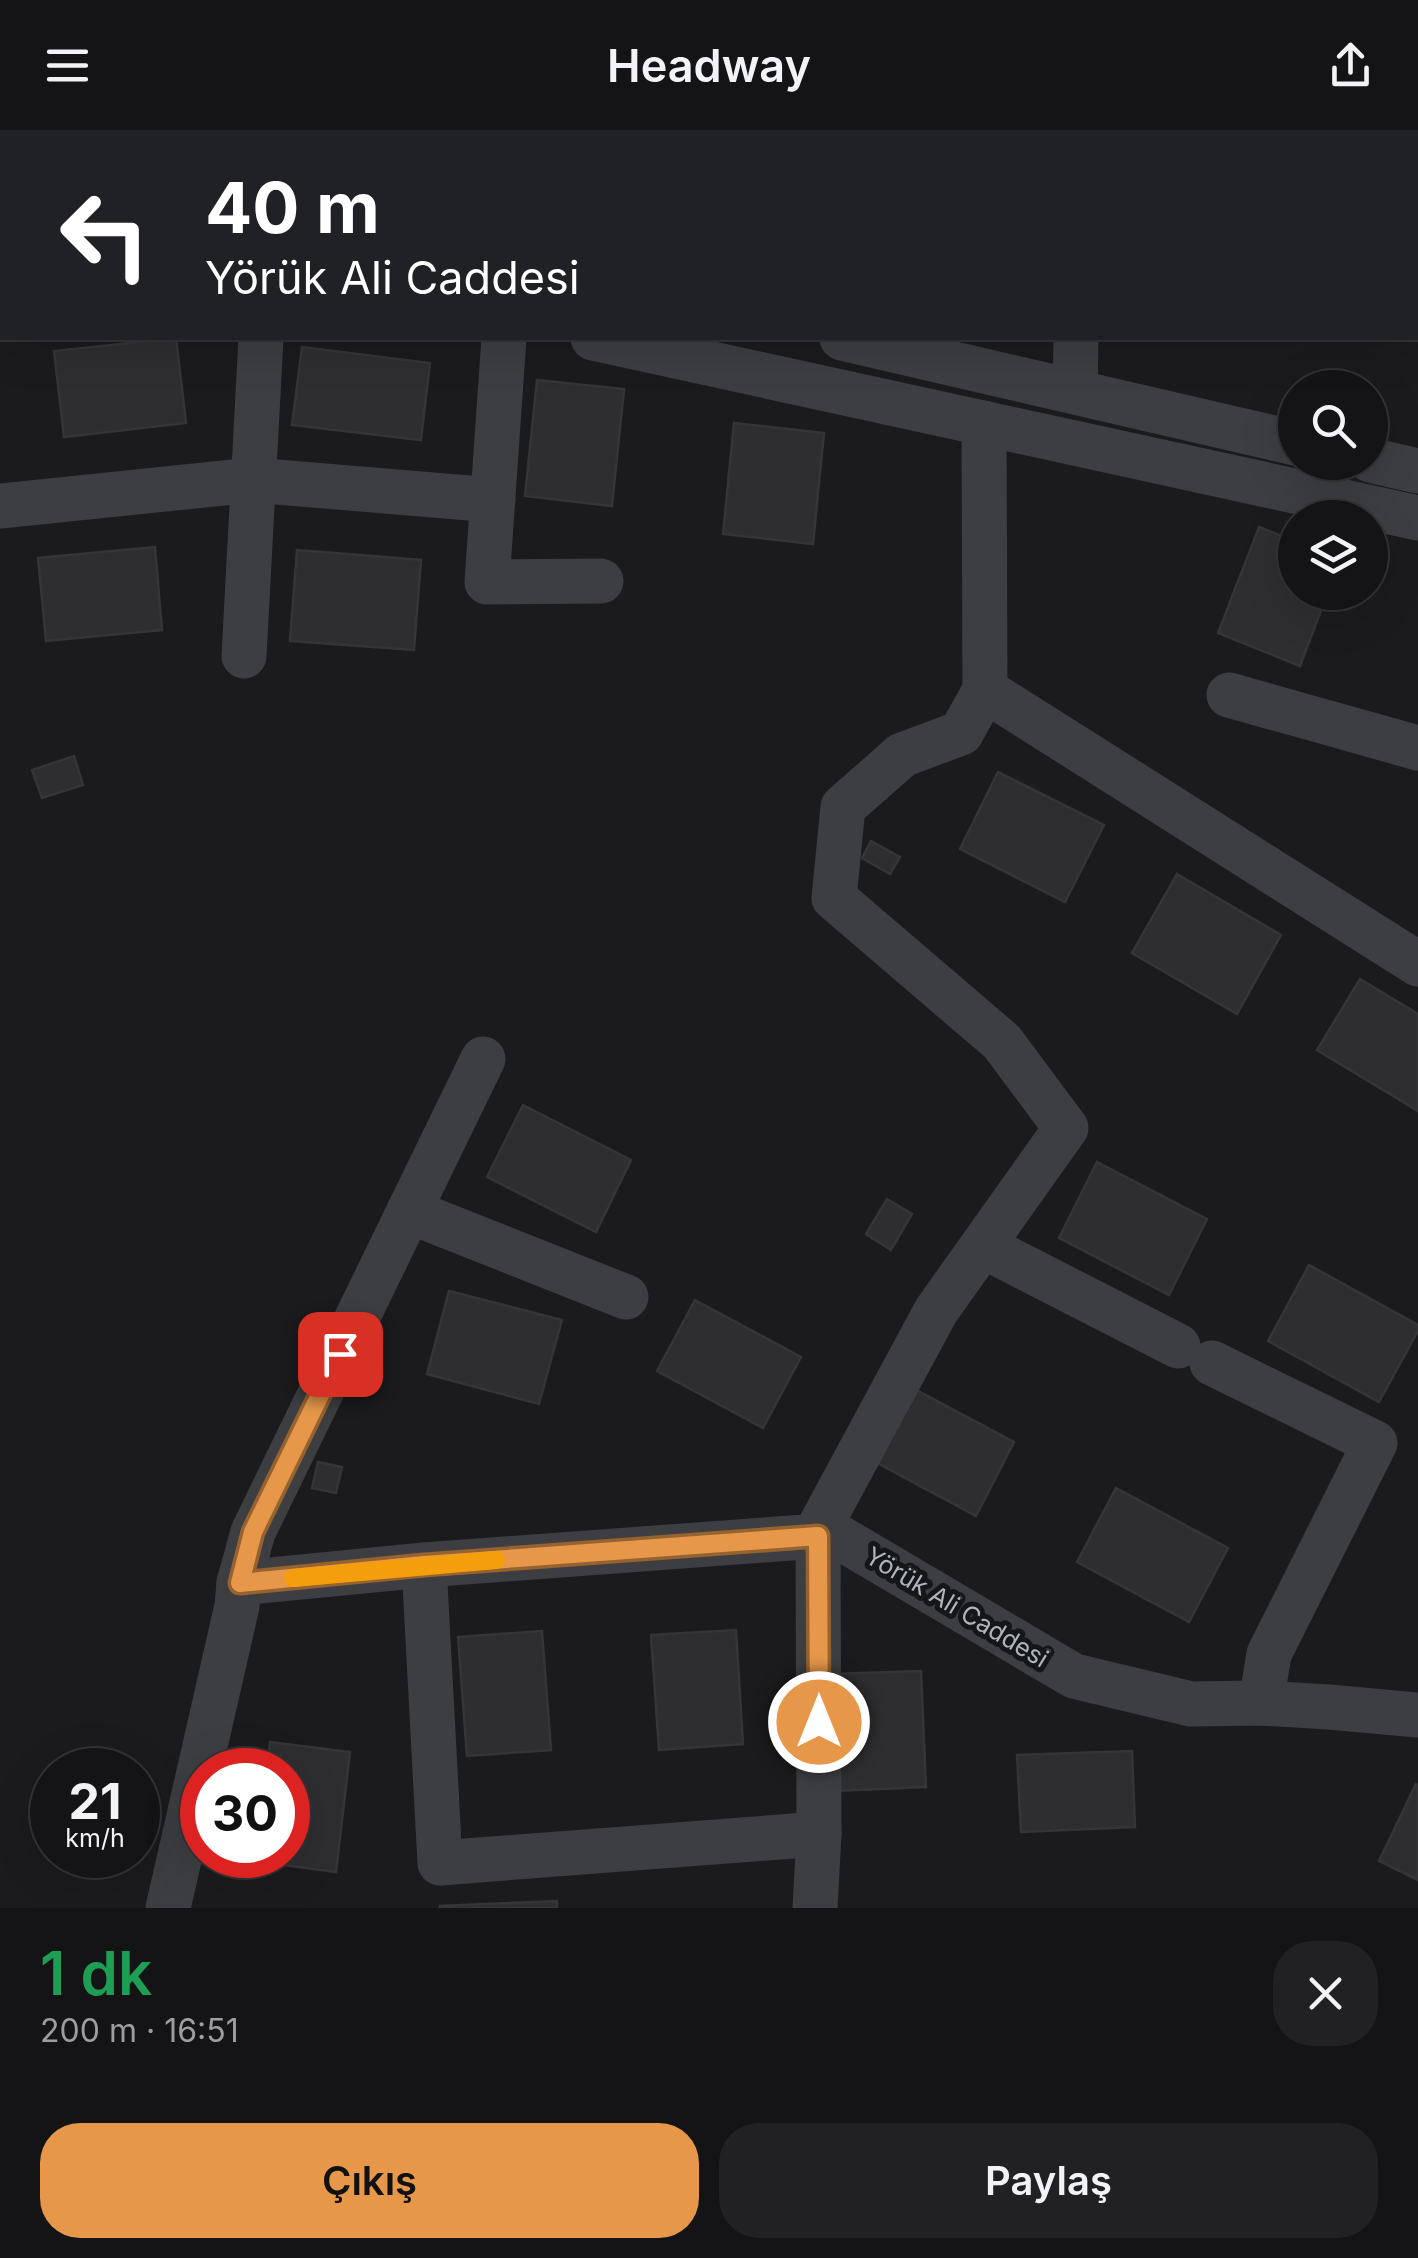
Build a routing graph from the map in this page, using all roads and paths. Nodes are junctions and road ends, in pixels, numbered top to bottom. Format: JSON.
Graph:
{"nodes":[{"id":1,"x":261,"y":340,"type":"edge"},
{"id":2,"x":504,"y":340,"type":"edge"},
{"id":3,"x":602,"y":340,"type":"edge"},
{"id":4,"x":851,"y":340,"type":"edge"},
{"id":5,"x":1076,"y":340,"type":"edge"},
{"id":6,"x":1076,"y":392,"type":"junction"},
{"id":7,"x":984,"y":422,"type":"junction"},
{"id":8,"x":1278,"y":439,"type":"edge"},
{"id":9,"x":1388,"y":464,"type":"edge"},
{"id":10,"x":1418,"y":472,"type":"edge"},
{"id":11,"x":253,"y":480,"type":"junction"},
{"id":12,"x":493,"y":500,"type":"junction"},
{"id":13,"x":0,"y":506,"type":"edge"},
{"id":14,"x":1418,"y":518,"type":"edge"},
{"id":15,"x":602,"y":581,"type":"dead end"},
{"id":16,"x":244,"y":656,"type":"dead end"},
{"id":17,"x":985,"y":690,"type":"junction"},
{"id":18,"x":1229,"y":695,"type":"dead end"},
{"id":19,"x":1418,"y":748,"type":"edge"},
{"id":20,"x":1418,"y":964,"type":"edge"},
{"id":21,"x":483,"y":1059,"type":"dead end"},
{"id":22,"x":409,"y":1211,"type":"junction"},
{"id":23,"x":982,"y":1246,"type":"junction"},
{"id":24,"x":626,"y":1297,"type":"dead end"},
{"id":25,"x":819,"y":1531,"type":"junction"},
{"id":26,"x":424,"y":1565,"type":"junction"},
{"id":27,"x":240,"y":1583,"type":"junction"},
{"id":28,"x":1261,"y":1704,"type":"junction"},
{"id":29,"x":1418,"y":1715,"type":"edge"},
{"id":30,"x":819,"y":1834,"type":"junction"},
{"id":31,"x":168,"y":1908,"type":"edge"},
{"id":32,"x":814,"y":1908,"type":"edge"}],
"edges":[{"from":1,"to":11,"type":"street"},
{"from":2,"to":12,"type":"street"},
{"from":3,"to":7,"type":"street"},
{"from":4,"to":6,"type":"street"},
{"from":5,"to":6,"type":"street"},
{"from":6,"to":8,"type":"street"},
{"from":7,"to":14,"type":"street"},
{"from":7,"to":17,"type":"street"},
{"from":9,"to":10,"type":"street"},
{"from":11,"to":12,"type":"street"},
{"from":11,"to":13,"type":"street"},
{"from":11,"to":16,"type":"street"},
{"from":12,"to":15,"type":"street"},
{"from":17,"to":20,"type":"street"},
{"from":17,"to":23,"type":"street"},
{"from":18,"to":19,"type":"street"},
{"from":21,"to":22,"type":"street"},
{"from":22,"to":24,"type":"street"},
{"from":22,"to":27,"type":"street"},
{"from":23,"to":25,"type":"street"},
{"from":23,"to":28,"type":"street"},
{"from":25,"to":26,"type":"street"},
{"from":25,"to":28,"type":"street","name":"Yörük Ali Caddesi"},
{"from":25,"to":30,"type":"street"},
{"from":26,"to":27,"type":"street"},
{"from":26,"to":30,"type":"street"},
{"from":27,"to":31,"type":"street"},
{"from":28,"to":29,"type":"street","name":"Yörük Ali Caddesi"},
{"from":30,"to":32,"type":"street"}]}
